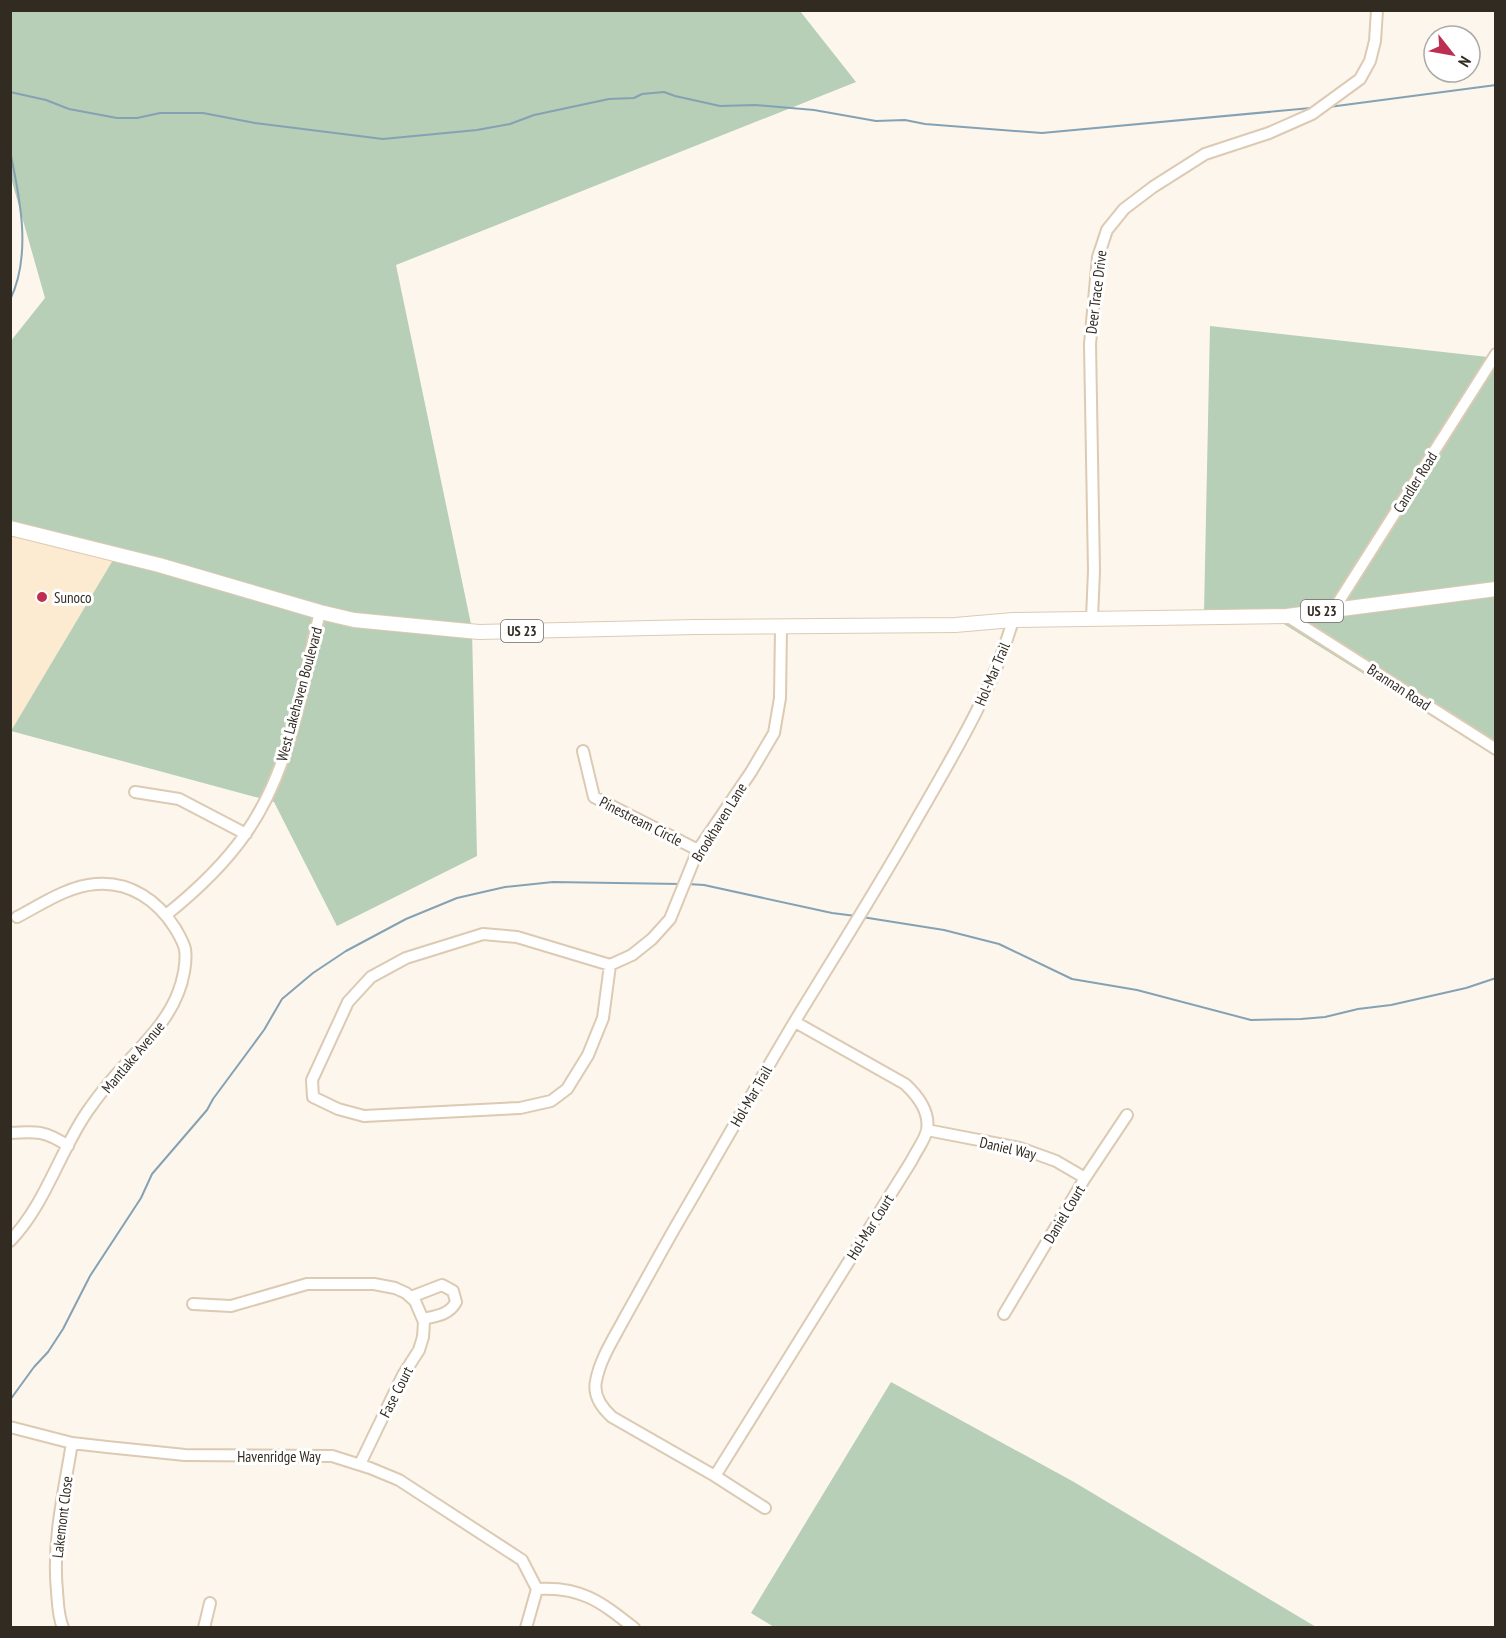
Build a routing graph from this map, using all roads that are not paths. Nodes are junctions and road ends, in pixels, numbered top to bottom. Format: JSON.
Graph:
{"nodes":[{"id":1,"x":1377,"y":10,"type":"edge"},
{"id":2,"x":1496,"y":354,"type":"edge"},
{"id":3,"x":12,"y":532,"type":"edge"},
{"id":4,"x":1496,"y":589,"type":"edge"},
{"id":5,"x":1334,"y":609,"type":"junction"},
{"id":6,"x":320,"y":612,"type":"junction"},
{"id":7,"x":1287,"y":616,"type":"junction"},
{"id":8,"x":1092,"y":618,"type":"junction"},
{"id":9,"x":1012,"y":620,"type":"junction"},
{"id":10,"x":781,"y":628,"type":"junction"},
{"id":11,"x":1496,"y":749,"type":"edge"},
{"id":12,"x":584,"y":751,"type":"dead end"},
{"id":13,"x":135,"y":792,"type":"dead end"},
{"id":14,"x":246,"y":834,"type":"junction"},
{"id":15,"x":698,"y":850,"type":"junction"},
{"id":16,"x":166,"y":915,"type":"junction"},
{"id":17,"x":17,"y":917,"type":"dead end"},
{"id":18,"x":609,"y":965,"type":"junction"},
{"id":19,"x":795,"y":1022,"type":"junction"},
{"id":20,"x":1126,"y":1115,"type":"dead end"},
{"id":21,"x":927,"y":1130,"type":"junction"},
{"id":22,"x":10,"y":1133,"type":"edge"},
{"id":23,"x":68,"y":1146,"type":"junction"},
{"id":24,"x":1085,"y":1178,"type":"junction"},
{"id":25,"x":10,"y":1241,"type":"edge"},
{"id":26,"x":411,"y":1297,"type":"junction"},
{"id":27,"x":193,"y":1304,"type":"dead end"},
{"id":28,"x":1004,"y":1314,"type":"dead end"},
{"id":29,"x":423,"y":1319,"type":"junction"},
{"id":30,"x":10,"y":1428,"type":"edge"},
{"id":31,"x":72,"y":1443,"type":"junction"},
{"id":32,"x":360,"y":1464,"type":"junction"},
{"id":33,"x":715,"y":1476,"type":"junction"},
{"id":34,"x":765,"y":1508,"type":"dead end"},
{"id":35,"x":537,"y":1589,"type":"junction"},
{"id":36,"x":210,"y":1604,"type":"dead end"},
{"id":37,"x":63,"y":1628,"type":"edge"},
{"id":38,"x":204,"y":1628,"type":"edge"},
{"id":39,"x":526,"y":1628,"type":"edge"},
{"id":40,"x":634,"y":1628,"type":"edge"}],
"edges":[{"from":1,"to":8,"type":"street","name":"Deer Trace Drive"},
{"from":2,"to":5,"type":"street","name":"Candler Road"},
{"from":3,"to":6,"type":"main road","number":"US 23"},
{"from":4,"to":5,"type":"main road","number":"US 23"},
{"from":5,"to":7,"type":"main road","number":"US 23"},
{"from":6,"to":10,"type":"main road","number":"US 23"},
{"from":6,"to":14,"type":"street","name":"West Lakehaven Boulevard"},
{"from":7,"to":8,"type":"main road","number":"US 23"},
{"from":7,"to":11,"type":"street","name":"Brannan Road"},
{"from":8,"to":9,"type":"main road","number":"US 23"},
{"from":9,"to":10,"type":"main road","number":"US 23"},
{"from":9,"to":19,"type":"street","name":"Hol-Mar Trail"},
{"from":10,"to":15,"type":"street","name":"Brookhaven Lane"},
{"from":12,"to":15,"type":"street","name":"Pinestream Circle"},
{"from":13,"to":14,"type":"street"},
{"from":14,"to":16,"type":"street","name":"West Lakehaven Boulevard"},
{"from":15,"to":18,"type":"street","name":"Brookhaven Lane"},
{"from":16,"to":17,"type":"street","name":"Mantlake Avenue"},
{"from":16,"to":23,"type":"street","name":"Mantlake Avenue"},
{"from":18,"to":18,"type":"street"},
{"from":19,"to":21,"type":"street"},
{"from":19,"to":33,"type":"street","name":"Hol-Mar Trail"},
{"from":20,"to":24,"type":"street","name":"Daniel Court"},
{"from":21,"to":24,"type":"street","name":"Daniel Way"},
{"from":21,"to":33,"type":"street","name":"Hol-Mar Court"},
{"from":22,"to":23,"type":"street"},
{"from":23,"to":25,"type":"street","name":"Mantlake Avenue"},
{"from":24,"to":28,"type":"street","name":"Daniel Court"},
{"from":26,"to":27,"type":"street"},
{"from":26,"to":29,"type":"street"},
{"from":26,"to":29,"type":"street"},
{"from":29,"to":32,"type":"street","name":"Fase Court"},
{"from":30,"to":31,"type":"street","name":"Havenridge Way"},
{"from":31,"to":32,"type":"street","name":"Havenridge Way"},
{"from":31,"to":37,"type":"street","name":"Lakemont Close"},
{"from":32,"to":35,"type":"street","name":"Havenridge Way"},
{"from":33,"to":34,"type":"street","name":"Hol-Mar Trail"},
{"from":35,"to":39,"type":"street"},
{"from":35,"to":40,"type":"street"},
{"from":36,"to":38,"type":"street"}]}
